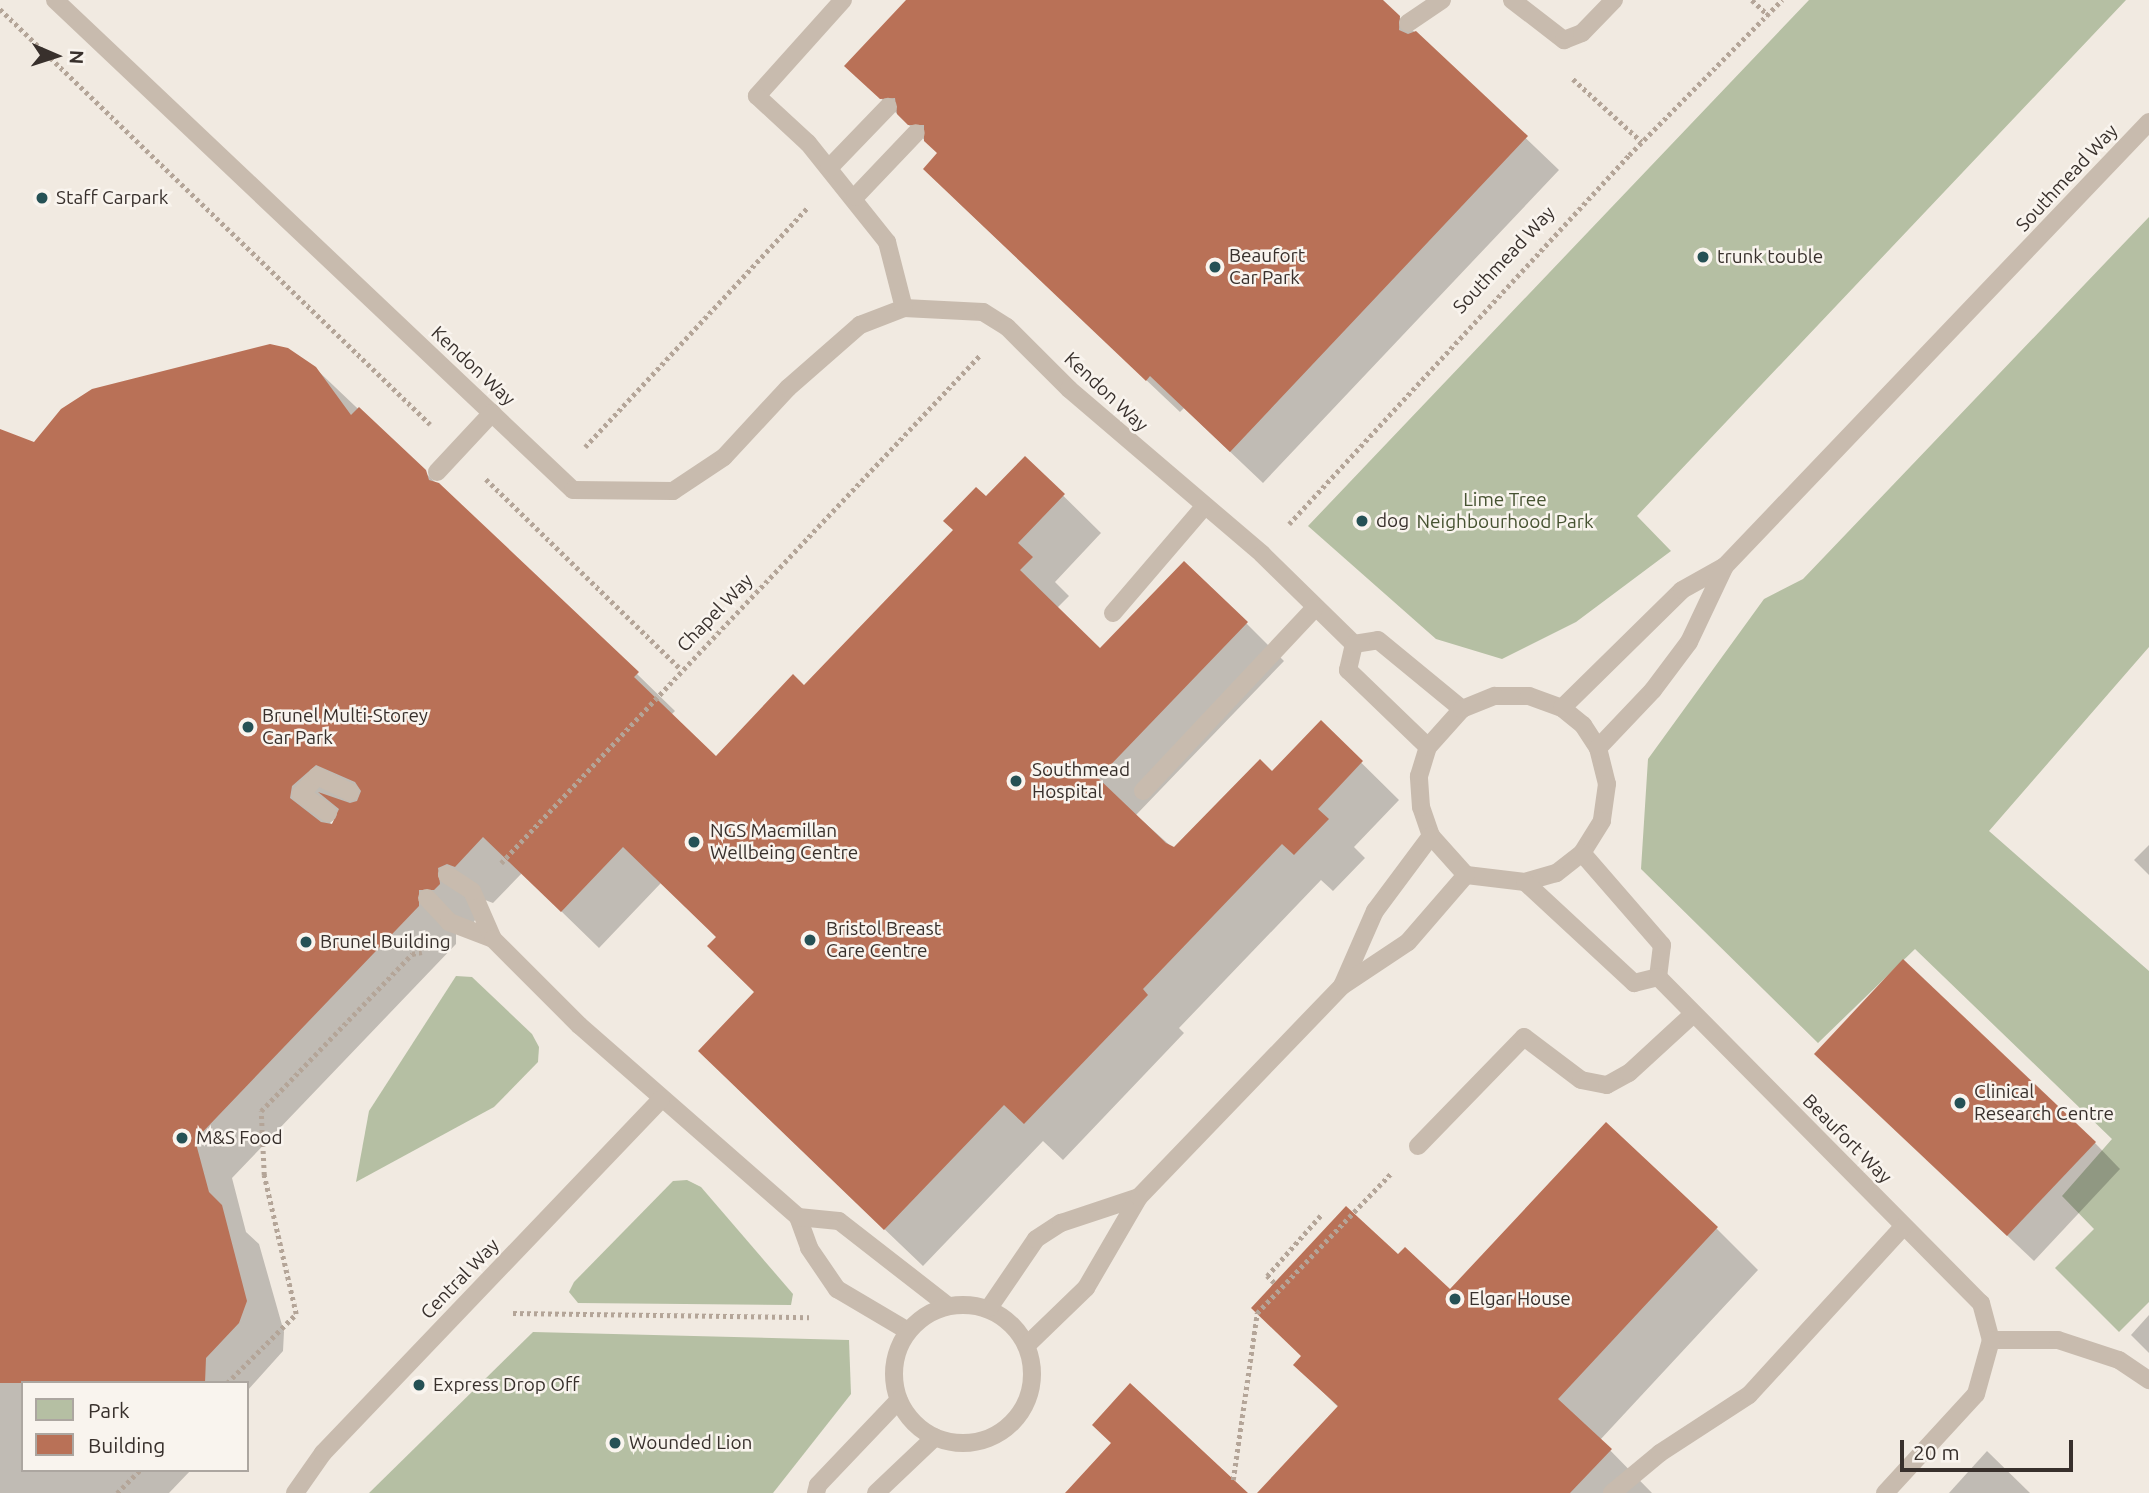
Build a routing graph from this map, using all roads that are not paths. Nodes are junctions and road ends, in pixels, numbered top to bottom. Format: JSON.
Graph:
{"nodes":[{"id":1,"x":55,"y":0,"type":"edge"},
{"id":2,"x":843,"y":0,"type":"edge"},
{"id":3,"x":1442,"y":0,"type":"edge"},
{"id":4,"x":1512,"y":0,"type":"edge"},
{"id":5,"x":1614,"y":0,"type":"edge"},
{"id":6,"x":1408,"y":23,"type":"dead end"},
{"id":7,"x":888,"y":107,"type":"dead end"},
{"id":8,"x":2149,"y":122,"type":"edge"},
{"id":9,"x":916,"y":133,"type":"dead end"},
{"id":10,"x":833,"y":172,"type":"junction"},
{"id":11,"x":855,"y":197,"type":"junction"},
{"id":12,"x":904,"y":308,"type":"junction"},
{"id":13,"x":492,"y":413,"type":"junction"},
{"id":14,"x":437,"y":472,"type":"dead end"},
{"id":15,"x":1203,"y":508,"type":"junction"},
{"id":16,"x":1725,"y":566,"type":"junction"},
{"id":17,"x":1315,"y":608,"type":"junction"},
{"id":18,"x":1113,"y":612,"type":"dead end"},
{"id":19,"x":1354,"y":644,"type":"junction"},
{"id":20,"x":1562,"y":708,"type":"junction"},
{"id":21,"x":1462,"y":709,"type":"junction"},
{"id":22,"x":1428,"y":747,"type":"junction"},
{"id":23,"x":1598,"y":748,"type":"junction"},
{"id":24,"x":1143,"y":791,"type":"dead end"},
{"id":25,"x":350,"y":792,"type":"dead end"},
{"id":26,"x":328,"y":813,"type":"dead end"},
{"id":27,"x":1430,"y":836,"type":"junction"},
{"id":28,"x":1582,"y":852,"type":"junction"},
{"id":29,"x":447,"y":875,"type":"dead end"},
{"id":30,"x":1466,"y":875,"type":"junction"},
{"id":31,"x":1525,"y":883,"type":"junction"},
{"id":32,"x":427,"y":898,"type":"dead end"},
{"id":33,"x":493,"y":939,"type":"junction"},
{"id":34,"x":1658,"y":977,"type":"junction"},
{"id":35,"x":1342,"y":986,"type":"junction"},
{"id":36,"x":1692,"y":1015,"type":"junction"},
{"id":37,"x":662,"y":1099,"type":"junction"},
{"id":38,"x":1418,"y":1146,"type":"road end"},
{"id":39,"x":1139,"y":1197,"type":"junction"},
{"id":40,"x":798,"y":1217,"type":"junction"},
{"id":41,"x":1904,"y":1226,"type":"junction"},
{"id":42,"x":948,"y":1306,"type":"junction"},
{"id":43,"x":989,"y":1308,"type":"junction"},
{"id":44,"x":908,"y":1331,"type":"junction"},
{"id":45,"x":1991,"y":1340,"type":"junction"},
{"id":46,"x":1027,"y":1345,"type":"junction"},
{"id":47,"x":2149,"y":1380,"type":"edge"},
{"id":48,"x":899,"y":1400,"type":"junction"},
{"id":49,"x":935,"y":1437,"type":"junction"},
{"id":50,"x":295,"y":1493,"type":"edge"},
{"id":51,"x":816,"y":1493,"type":"edge"},
{"id":52,"x":876,"y":1493,"type":"edge"},
{"id":53,"x":1612,"y":1493,"type":"edge"},
{"id":54,"x":1885,"y":1493,"type":"edge"}],
"edges":[{"from":1,"to":13,"type":"lane","name":"Kendon Way"},
{"from":2,"to":10,"type":"lane"},
{"from":3,"to":6,"type":"lane"},
{"from":4,"to":5,"type":"lane"},
{"from":7,"to":10,"type":"lane"},
{"from":8,"to":16,"type":"lane","name":"Southmead Way"},
{"from":9,"to":11,"type":"lane"},
{"from":10,"to":11,"type":"lane"},
{"from":11,"to":12,"type":"lane"},
{"from":12,"to":13,"type":"lane","name":"Kendon Way"},
{"from":12,"to":15,"type":"lane","name":"Kendon Way"},
{"from":13,"to":14,"type":"lane"},
{"from":15,"to":17,"type":"lane","name":"Kendon Way"},
{"from":15,"to":18,"type":"lane"},
{"from":16,"to":20,"type":"lane","name":"Southmead Way"},
{"from":16,"to":23,"type":"lane","name":"Southmead Way"},
{"from":17,"to":19,"type":"lane"},
{"from":17,"to":24,"type":"lane"},
{"from":19,"to":21,"type":"lane"},
{"from":19,"to":22,"type":"lane"},
{"from":20,"to":21,"type":"lane"},
{"from":20,"to":23,"type":"lane"},
{"from":21,"to":22,"type":"lane"},
{"from":22,"to":27,"type":"lane"},
{"from":23,"to":28,"type":"lane"},
{"from":25,"to":26,"type":"lane"},
{"from":27,"to":30,"type":"lane"},
{"from":27,"to":35,"type":"lane"},
{"from":28,"to":31,"type":"lane"},
{"from":28,"to":34,"type":"lane"},
{"from":29,"to":33,"type":"lane"},
{"from":30,"to":31,"type":"lane"},
{"from":30,"to":35,"type":"lane"},
{"from":31,"to":34,"type":"lane"},
{"from":32,"to":33,"type":"lane"},
{"from":33,"to":37,"type":"lane"},
{"from":34,"to":36,"type":"lane","name":"Beaufort Way"},
{"from":35,"to":39,"type":"lane"},
{"from":36,"to":38,"type":"lane"},
{"from":36,"to":41,"type":"lane","name":"Beaufort Way"},
{"from":37,"to":40,"type":"lane"},
{"from":37,"to":50,"type":"lane","name":"Central Way"},
{"from":39,"to":43,"type":"lane"},
{"from":39,"to":46,"type":"lane"},
{"from":40,"to":42,"type":"lane"},
{"from":40,"to":44,"type":"lane"},
{"from":41,"to":45,"type":"lane","name":"Beaufort Way"},
{"from":41,"to":53,"type":"lane"},
{"from":42,"to":43,"type":"lane"},
{"from":42,"to":44,"type":"lane"},
{"from":43,"to":46,"type":"lane"},
{"from":44,"to":48,"type":"lane"},
{"from":45,"to":47,"type":"lane"},
{"from":45,"to":54,"type":"lane"},
{"from":46,"to":49,"type":"lane"},
{"from":48,"to":49,"type":"lane"},
{"from":48,"to":51,"type":"lane"},
{"from":49,"to":52,"type":"lane"}]}
